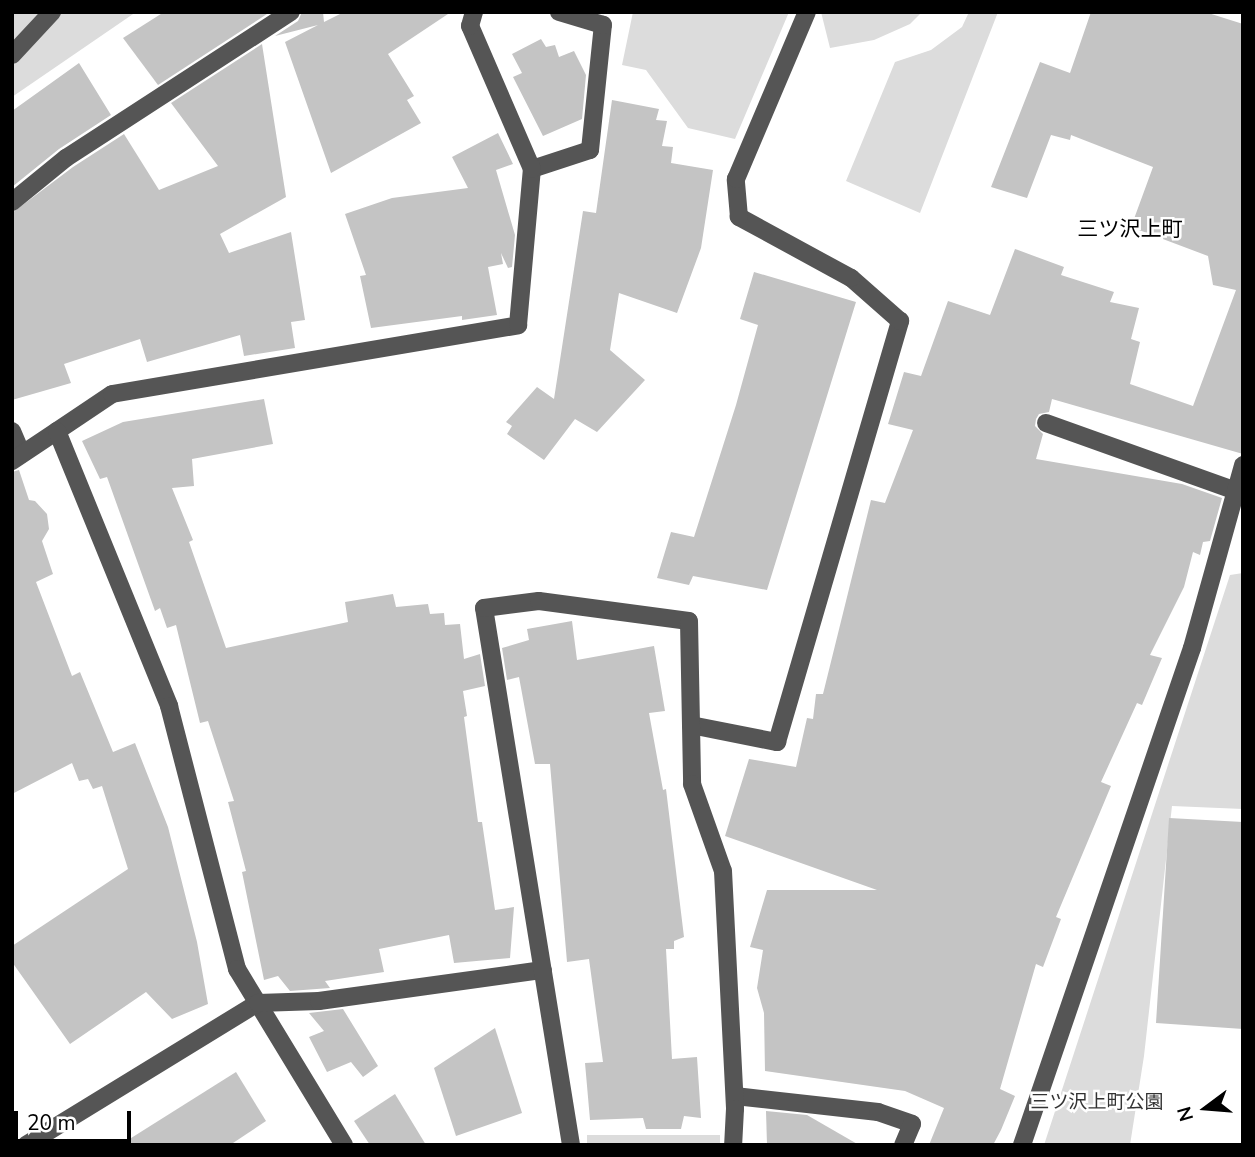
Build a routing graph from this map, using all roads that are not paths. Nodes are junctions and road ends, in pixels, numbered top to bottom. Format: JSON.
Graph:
{"nodes":[{"id":1,"x":52,"y":12,"type":"edge"},
{"id":2,"x":291,"y":12,"type":"edge"},
{"id":3,"x":474,"y":12,"type":"edge"},
{"id":4,"x":559,"y":12,"type":"edge"},
{"id":5,"x":807,"y":12,"type":"edge"},
{"id":6,"x":12,"y":55,"type":"edge"},
{"id":7,"x":532,"y":169,"type":"junction"},
{"id":8,"x":12,"y":202,"type":"edge"},
{"id":9,"x":1046,"y":423,"type":"dead end"},
{"id":10,"x":12,"y":430,"type":"edge"},
{"id":11,"x":57,"y":431,"type":"junction"},
{"id":12,"x":17,"y":458,"type":"edge"},
{"id":13,"x":1243,"y":464,"type":"edge"},
{"id":14,"x":1236,"y":491,"type":"junction"},
{"id":15,"x":691,"y":726,"type":"junction"},
{"id":16,"x":543,"y":970,"type":"junction"},
{"id":17,"x":258,"y":1003,"type":"junction"},
{"id":18,"x":734,"y":1096,"type":"junction"},
{"id":19,"x":26,"y":1145,"type":"edge"},
{"id":20,"x":344,"y":1145,"type":"edge"},
{"id":21,"x":571,"y":1145,"type":"edge"},
{"id":22,"x":733,"y":1145,"type":"edge"},
{"id":23,"x":903,"y":1145,"type":"edge"},
{"id":24,"x":1022,"y":1145,"type":"edge"}],
"edges":[{"from":1,"to":6,"type":"street"},
{"from":2,"to":8,"type":"street"},
{"from":3,"to":7,"type":"street"},
{"from":4,"to":7,"type":"street"},
{"from":5,"to":15,"type":"street"},
{"from":7,"to":11,"type":"street"},
{"from":9,"to":14,"type":"street"},
{"from":10,"to":12,"type":"street"},
{"from":11,"to":12,"type":"street"},
{"from":11,"to":17,"type":"street"},
{"from":13,"to":14,"type":"street"},
{"from":14,"to":24,"type":"street"},
{"from":15,"to":16,"type":"street"},
{"from":15,"to":18,"type":"street"},
{"from":16,"to":17,"type":"street"},
{"from":16,"to":21,"type":"street"},
{"from":17,"to":19,"type":"street"},
{"from":17,"to":20,"type":"street"},
{"from":18,"to":22,"type":"street"},
{"from":18,"to":23,"type":"street"}]}
